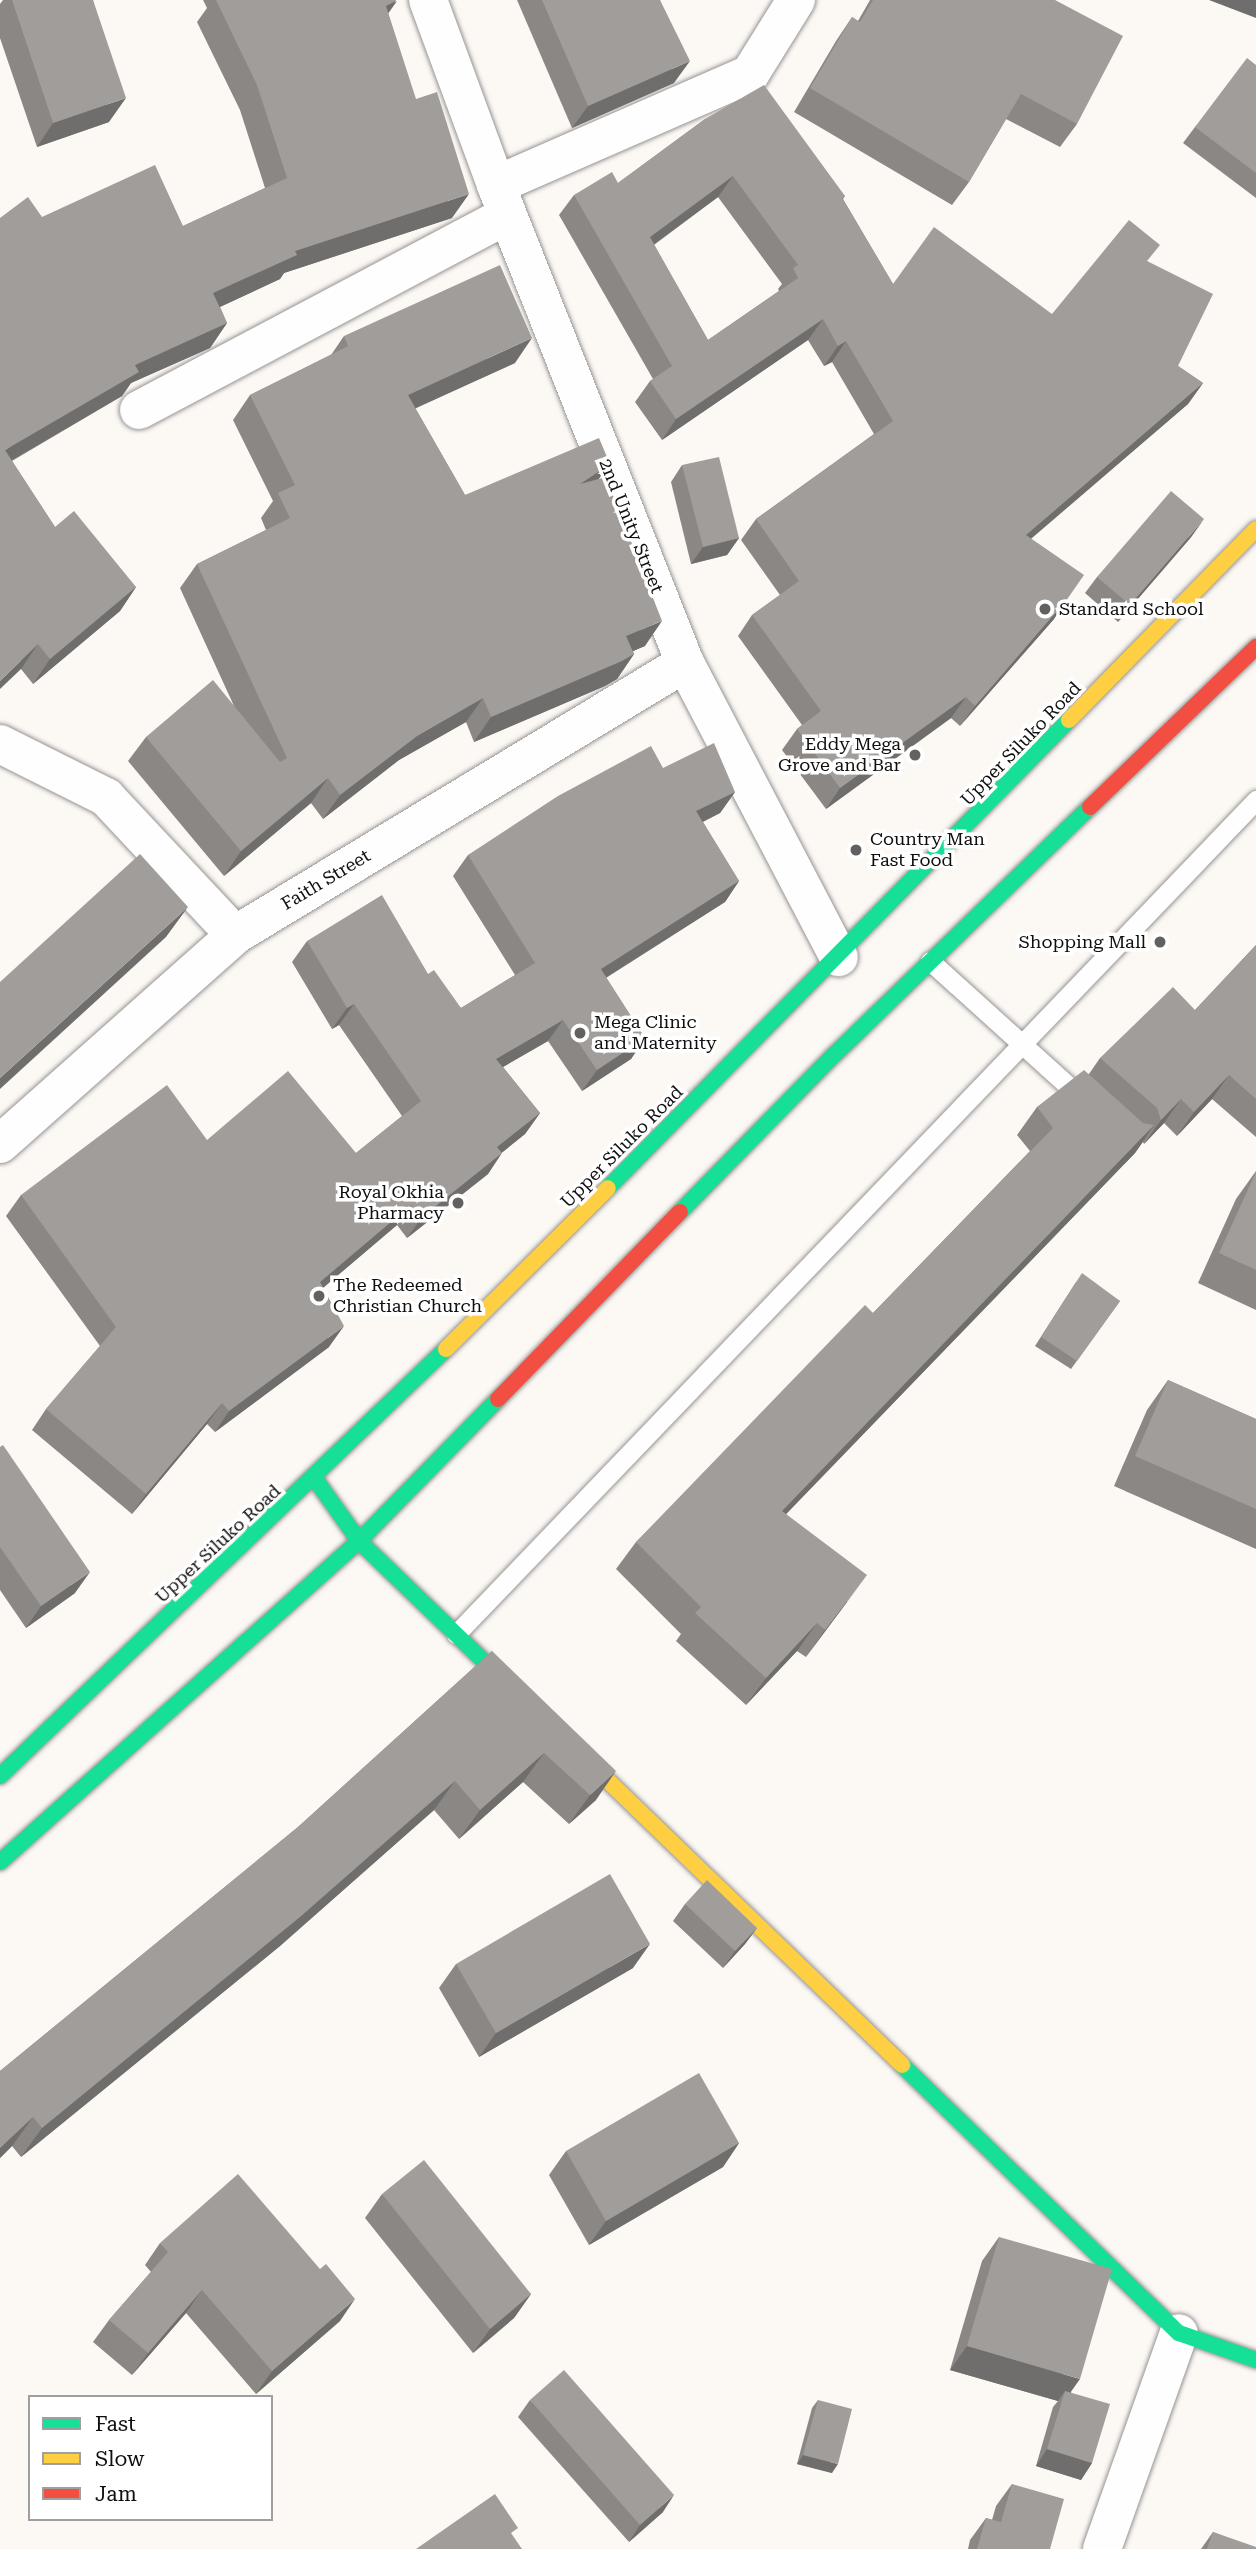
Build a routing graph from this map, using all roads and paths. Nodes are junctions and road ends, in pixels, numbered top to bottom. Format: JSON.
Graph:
{"nodes":[{"id":1,"x":428,"y":0,"type":"edge"},
{"id":2,"x":796,"y":0,"type":"edge"},
{"id":3,"x":501,"y":200,"type":"junction"},
{"id":4,"x":139,"y":410,"type":"dead end"},
{"id":5,"x":1256,"y":529,"type":"edge"},
{"id":6,"x":1256,"y":647,"type":"edge"},
{"id":7,"x":685,"y":663,"type":"junction"},
{"id":8,"x":0,"y":744,"type":"edge"},
{"id":9,"x":1256,"y":800,"type":"edge"},
{"id":10,"x":235,"y":936,"type":"junction"},
{"id":11,"x":839,"y":957,"type":"junction"},
{"id":12,"x":930,"y":961,"type":"junction"},
{"id":13,"x":1019,"y":1043,"type":"junction"},
{"id":14,"x":1101,"y":1114,"type":"edge"},
{"id":15,"x":0,"y":1144,"type":"edge"},
{"id":16,"x":315,"y":1479,"type":"junction"},
{"id":17,"x":359,"y":1541,"type":"junction"},
{"id":18,"x":456,"y":1634,"type":"junction"},
{"id":19,"x":536,"y":1711,"type":"edge"},
{"id":20,"x":556,"y":1731,"type":"edge"},
{"id":21,"x":0,"y":1776,"type":"edge"},
{"id":22,"x":0,"y":1862,"type":"edge"},
{"id":23,"x":1179,"y":2333,"type":"junction"},
{"id":24,"x":1256,"y":2360,"type":"edge"},
{"id":25,"x":1102,"y":2549,"type":"edge"}],
"edges":[{"from":1,"to":3,"type":"street","name":"2nd Unity Street"},
{"from":2,"to":3,"type":"street"},
{"from":3,"to":4,"type":"street"},
{"from":3,"to":7,"type":"street","name":"2nd Unity Street"},
{"from":5,"to":11,"type":"main road","name":"Upper Siluko Road"},
{"from":6,"to":12,"type":"main road"},
{"from":7,"to":10,"type":"street","name":"Faith Street"},
{"from":7,"to":11,"type":"street","name":"2nd Unity Street"},
{"from":8,"to":10,"type":"street"},
{"from":9,"to":13,"type":"lane"},
{"from":10,"to":15,"type":"street","name":"Faith Street"},
{"from":11,"to":16,"type":"main road","name":"Upper Siluko Road"},
{"from":12,"to":13,"type":"lane"},
{"from":12,"to":17,"type":"main road"},
{"from":13,"to":14,"type":"lane"},
{"from":13,"to":18,"type":"lane"},
{"from":16,"to":17,"type":"main road"},
{"from":16,"to":21,"type":"main road","name":"Upper Siluko Road"},
{"from":17,"to":18,"type":"main road"},
{"from":17,"to":22,"type":"main road"},
{"from":18,"to":19,"type":"main road"},
{"from":20,"to":23,"type":"main road"},
{"from":23,"to":24,"type":"main road"},
{"from":23,"to":25,"type":"street"}]}
